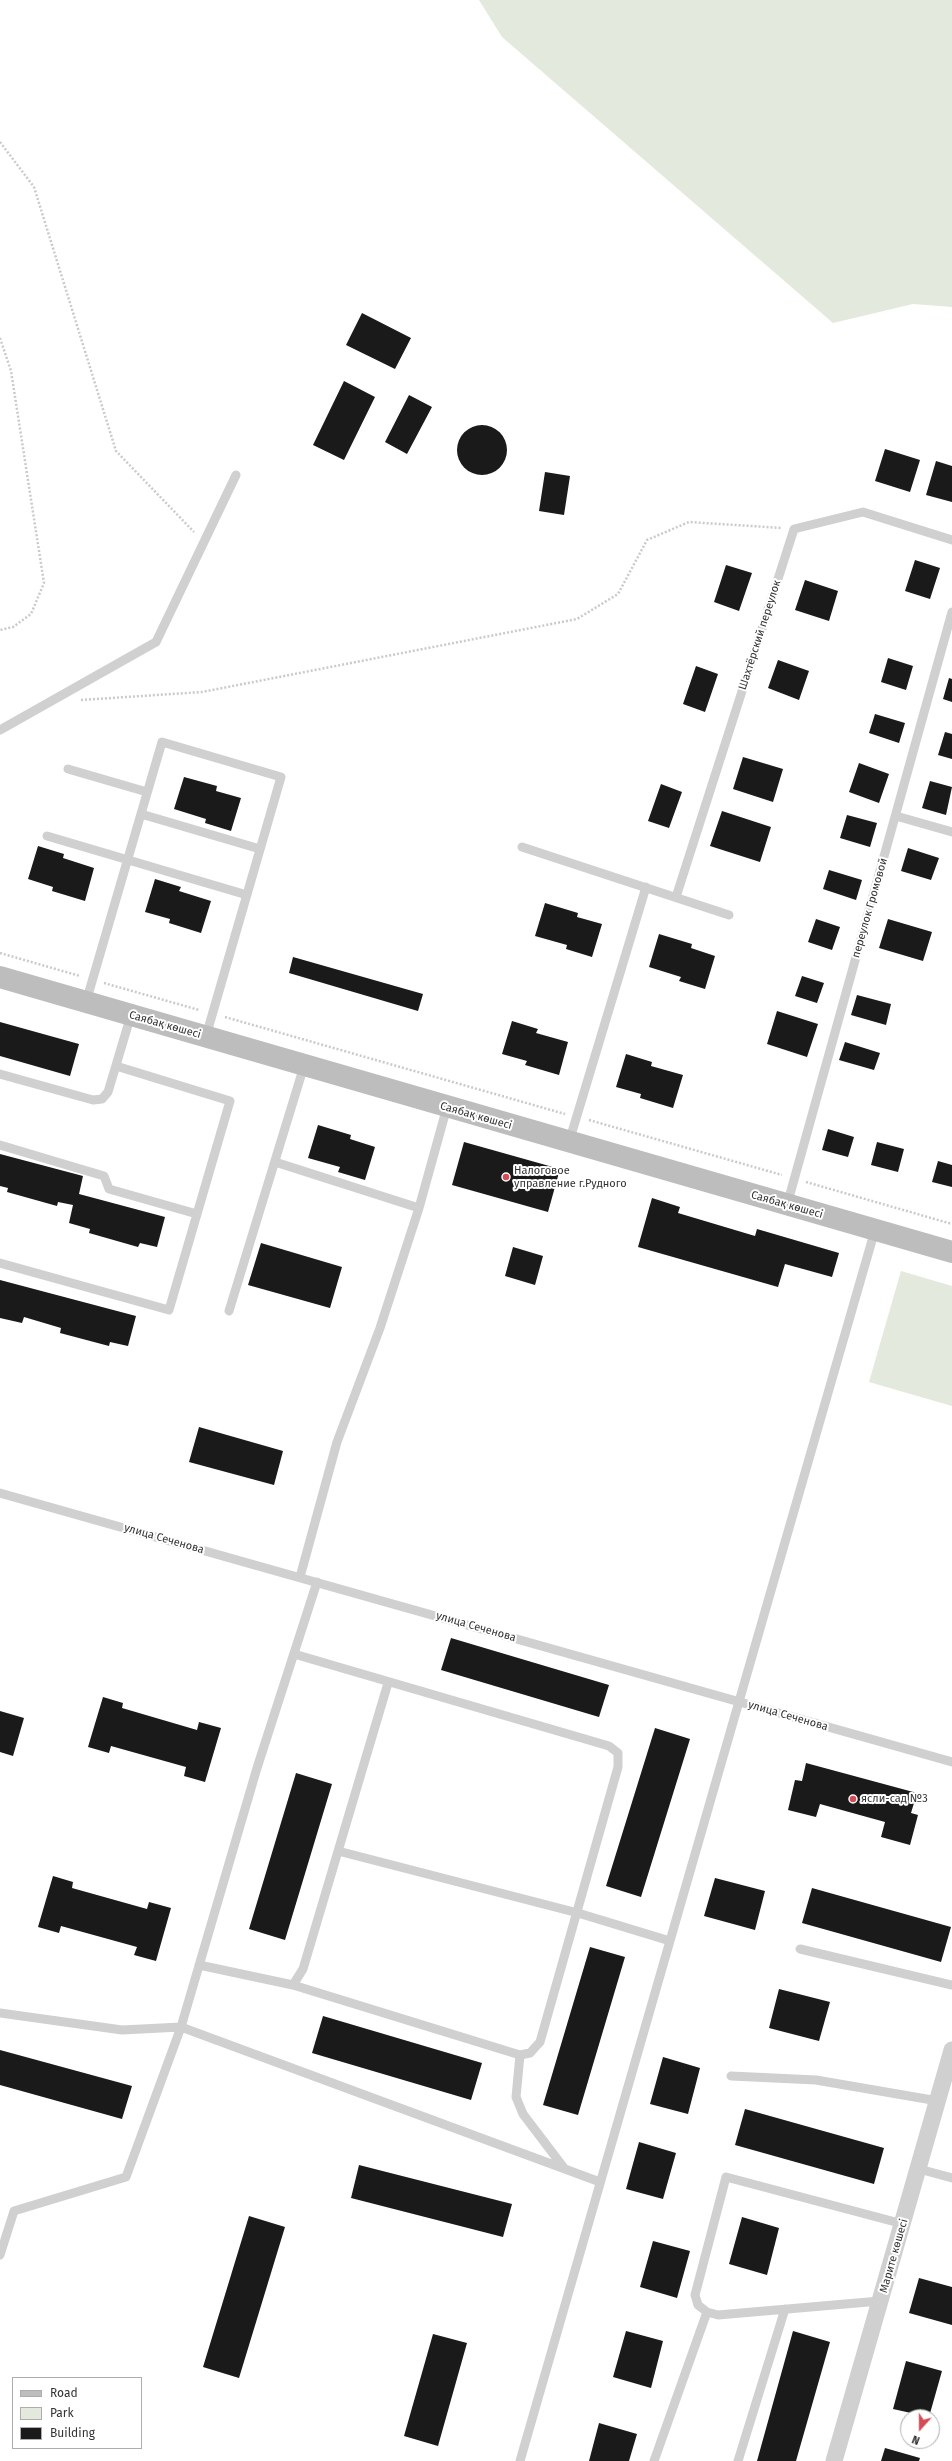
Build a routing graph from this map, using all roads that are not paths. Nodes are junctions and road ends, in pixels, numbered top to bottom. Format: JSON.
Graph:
{"nodes":[{"id":1,"x":236,"y":474,"type":"dead end"},
{"id":2,"x":952,"y":540,"type":"edge"},
{"id":3,"x":952,"y":612,"type":"edge"},
{"id":4,"x":951,"y":625,"type":"edge"},
{"id":5,"x":0,"y":730,"type":"edge"},
{"id":6,"x":68,"y":769,"type":"dead end"},
{"id":7,"x":147,"y":792,"type":"junction"},
{"id":8,"x":141,"y":814,"type":"junction"},
{"id":9,"x":896,"y":816,"type":"junction"},
{"id":10,"x":952,"y":832,"type":"edge"},
{"id":11,"x":47,"y":836,"type":"dead end"},
{"id":12,"x":522,"y":847,"type":"dead end"},
{"id":13,"x":260,"y":849,"type":"junction"},
{"id":14,"x":128,"y":860,"type":"junction"},
{"id":15,"x":646,"y":887,"type":"junction"},
{"id":16,"x":247,"y":895,"type":"junction"},
{"id":17,"x":676,"y":897,"type":"junction"},
{"id":18,"x":730,"y":915,"type":"dead end"},
{"id":19,"x":0,"y":977,"type":"edge"},
{"id":20,"x":86,"y":1002,"type":"junction"},
{"id":21,"x":130,"y":1015,"type":"junction"},
{"id":22,"x":205,"y":1037,"type":"junction"},
{"id":23,"x":116,"y":1066,"type":"junction"},
{"id":24,"x":304,"y":1066,"type":"junction"},
{"id":25,"x":0,"y":1074,"type":"edge"},
{"id":26,"x":447,"y":1107,"type":"junction"},
{"id":27,"x":568,"y":1143,"type":"junction"},
{"id":28,"x":0,"y":1145,"type":"edge"},
{"id":29,"x":275,"y":1162,"type":"junction"},
{"id":30,"x":787,"y":1205,"type":"junction"},
{"id":31,"x":419,"y":1208,"type":"junction"},
{"id":32,"x":197,"y":1214,"type":"junction"},
{"id":33,"x":875,"y":1230,"type":"junction"},
{"id":34,"x":952,"y":1252,"type":"edge"},
{"id":35,"x":0,"y":1263,"type":"edge"},
{"id":36,"x":229,"y":1311,"type":"dead end"},
{"id":37,"x":0,"y":1493,"type":"edge"},
{"id":38,"x":300,"y":1577,"type":"junction"},
{"id":39,"x":317,"y":1582,"type":"junction"},
{"id":40,"x":294,"y":1654,"type":"junction"},
{"id":41,"x":388,"y":1683,"type":"junction"},
{"id":42,"x":739,"y":1702,"type":"junction"},
{"id":43,"x":952,"y":1762,"type":"edge"},
{"id":44,"x":338,"y":1851,"type":"junction"},
{"id":45,"x":578,"y":1913,"type":"junction"},
{"id":46,"x":670,"y":1941,"type":"junction"},
{"id":47,"x":800,"y":1949,"type":"dead end"},
{"id":48,"x":199,"y":1965,"type":"junction"},
{"id":49,"x":293,"y":1985,"type":"junction"},
{"id":50,"x":952,"y":1985,"type":"edge"},
{"id":51,"x":0,"y":2013,"type":"edge"},
{"id":52,"x":181,"y":2027,"type":"junction"},
{"id":53,"x":952,"y":2050,"type":"edge"},
{"id":54,"x":520,"y":2055,"type":"junction"},
{"id":55,"x":730,"y":2076,"type":"dead end"},
{"id":56,"x":948,"y":2080,"type":"edge"},
{"id":57,"x":938,"y":2101,"type":"junction"},
{"id":58,"x":565,"y":2169,"type":"junction"},
{"id":59,"x":919,"y":2169,"type":"junction"},
{"id":60,"x":952,"y":2178,"type":"edge"},
{"id":61,"x":600,"y":2182,"type":"junction"},
{"id":62,"x":903,"y":2224,"type":"junction"},
{"id":63,"x":0,"y":2255,"type":"edge"},
{"id":64,"x":880,"y":2301,"type":"junction"},
{"id":65,"x":785,"y":2309,"type":"junction"},
{"id":66,"x":707,"y":2312,"type":"junction"},
{"id":67,"x":520,"y":2461,"type":"edge"},
{"id":68,"x":654,"y":2461,"type":"edge"},
{"id":69,"x":738,"y":2461,"type":"edge"},
{"id":70,"x":834,"y":2461,"type":"edge"}],
"edges":[{"from":1,"to":5,"type":"lane"},
{"from":2,"to":17,"type":"lane","name":"Шахтёрский переулок"},
{"from":3,"to":4,"type":"lane","name":"переулок Громовой"},
{"from":4,"to":9,"type":"lane","name":"переулок Громовой"},
{"from":6,"to":7,"type":"lane"},
{"from":7,"to":8,"type":"lane"},
{"from":7,"to":13,"type":"lane"},
{"from":8,"to":13,"type":"lane"},
{"from":8,"to":14,"type":"lane"},
{"from":9,"to":10,"type":"lane"},
{"from":9,"to":30,"type":"lane","name":"переулок Громовой"},
{"from":11,"to":14,"type":"lane"},
{"from":12,"to":15,"type":"lane"},
{"from":13,"to":16,"type":"lane"},
{"from":14,"to":16,"type":"lane"},
{"from":14,"to":20,"type":"lane"},
{"from":15,"to":17,"type":"lane"},
{"from":15,"to":27,"type":"lane"},
{"from":16,"to":22,"type":"lane"},
{"from":17,"to":18,"type":"lane"},
{"from":19,"to":20,"type":"street","name":"Саябақ көшесі"},
{"from":20,"to":21,"type":"street","name":"Саябақ көшесі"},
{"from":21,"to":22,"type":"street","name":"Саябақ көшесі"},
{"from":21,"to":23,"type":"lane"},
{"from":22,"to":24,"type":"street","name":"Саябақ көшесі"},
{"from":23,"to":25,"type":"lane"},
{"from":23,"to":32,"type":"lane"},
{"from":24,"to":26,"type":"street","name":"Саябақ көшесі"},
{"from":24,"to":29,"type":"lane"},
{"from":26,"to":27,"type":"street","name":"Саябақ көшесі"},
{"from":26,"to":31,"type":"lane"},
{"from":27,"to":30,"type":"street","name":"Саябақ көшесі"},
{"from":28,"to":32,"type":"lane"},
{"from":29,"to":31,"type":"lane"},
{"from":29,"to":36,"type":"lane"},
{"from":30,"to":33,"type":"street","name":"Саябақ көшесі"},
{"from":31,"to":38,"type":"lane"},
{"from":32,"to":35,"type":"lane"},
{"from":33,"to":34,"type":"street","name":"Саябақ көшесі"},
{"from":33,"to":42,"type":"lane"},
{"from":37,"to":38,"type":"lane","name":"улица Сеченова"},
{"from":38,"to":39,"type":"lane","name":"улица Сеченова"},
{"from":39,"to":40,"type":"lane"},
{"from":39,"to":42,"type":"lane","name":"улица Сеченова"},
{"from":40,"to":41,"type":"lane"},
{"from":40,"to":48,"type":"lane"},
{"from":41,"to":44,"type":"lane"},
{"from":41,"to":45,"type":"lane"},
{"from":42,"to":43,"type":"lane","name":"улица Сеченова"},
{"from":42,"to":46,"type":"lane"},
{"from":44,"to":45,"type":"lane"},
{"from":44,"to":49,"type":"lane"},
{"from":45,"to":46,"type":"lane"},
{"from":45,"to":54,"type":"lane"},
{"from":46,"to":61,"type":"lane"},
{"from":47,"to":50,"type":"lane"},
{"from":48,"to":49,"type":"lane"},
{"from":48,"to":52,"type":"lane"},
{"from":49,"to":54,"type":"lane"},
{"from":51,"to":52,"type":"lane"},
{"from":52,"to":58,"type":"lane"},
{"from":52,"to":63,"type":"lane"},
{"from":53,"to":56,"type":"street","name":"Марите көшесі"},
{"from":54,"to":58,"type":"lane"},
{"from":55,"to":57,"type":"lane"},
{"from":56,"to":57,"type":"street","name":"Марите көшесі"},
{"from":57,"to":59,"type":"street","name":"Марите көшесі"},
{"from":58,"to":61,"type":"lane"},
{"from":59,"to":60,"type":"lane"},
{"from":59,"to":62,"type":"street","name":"Марите көшесі"},
{"from":61,"to":67,"type":"lane"},
{"from":62,"to":64,"type":"street","name":"Марите көшесі"},
{"from":62,"to":66,"type":"lane"},
{"from":64,"to":65,"type":"lane"},
{"from":64,"to":70,"type":"street","name":"Марите көшесі"},
{"from":65,"to":66,"type":"lane"},
{"from":65,"to":69,"type":"lane"},
{"from":66,"to":68,"type":"lane"}]}
